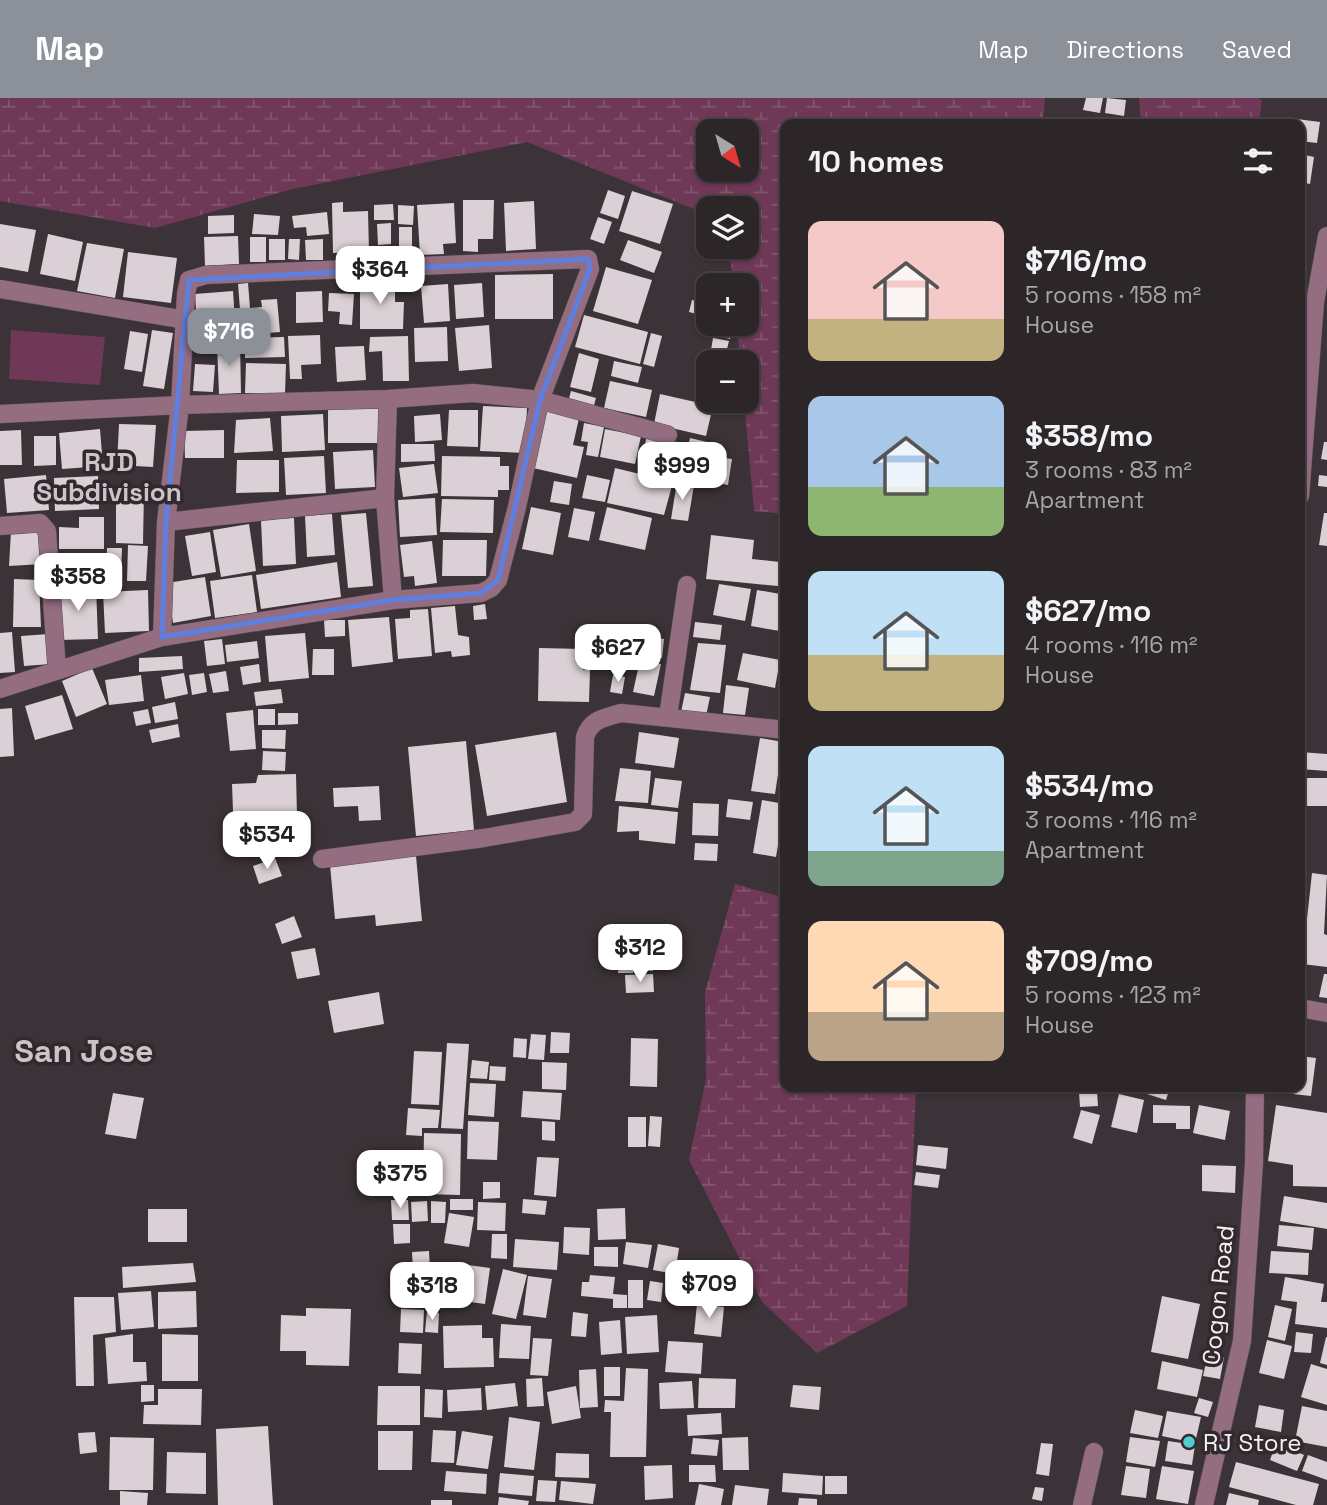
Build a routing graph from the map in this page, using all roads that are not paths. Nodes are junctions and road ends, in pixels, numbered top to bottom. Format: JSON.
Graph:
{"nodes":[{"id":1,"x":1327,"y":236,"type":"edge"},
{"id":2,"x":0,"y":289,"type":"edge"},
{"id":3,"x":186,"y":320,"type":"junction"},
{"id":4,"x":388,"y":399,"type":"junction"},
{"id":5,"x":540,"y":400,"type":"junction"},
{"id":6,"x":180,"y":405,"type":"junction"},
{"id":7,"x":0,"y":414,"type":"edge"},
{"id":8,"x":1305,"y":431,"type":"edge"},
{"id":9,"x":668,"y":435,"type":"dead end"},
{"id":10,"x":385,"y":498,"type":"junction"},
{"id":11,"x":166,"y":522,"type":"junction"},
{"id":12,"x":0,"y":526,"type":"edge"},
{"id":13,"x":687,"y":585,"type":"dead end"},
{"id":14,"x":393,"y":600,"type":"junction"},
{"id":15,"x":162,"y":637,"type":"junction"},
{"id":16,"x":57,"y":670,"type":"junction"},
{"id":17,"x":0,"y":689,"type":"edge"},
{"id":18,"x":668,"y":717,"type":"junction"},
{"id":19,"x":780,"y":729,"type":"edge"},
{"id":20,"x":323,"y":859,"type":"dead end"},
{"id":21,"x":1305,"y":1010,"type":"edge"},
{"id":22,"x":1327,"y":1013,"type":"edge"},
{"id":23,"x":1255,"y":1092,"type":"edge"},
{"id":24,"x":1094,"y":1452,"type":"dead end"},
{"id":25,"x":1082,"y":1505,"type":"edge"},
{"id":26,"x":1204,"y":1505,"type":"edge"}],
"edges":[{"from":1,"to":8,"type":"street"},
{"from":2,"to":3,"type":"street"},
{"from":3,"to":5,"type":"street"},
{"from":3,"to":6,"type":"street"},
{"from":4,"to":5,"type":"street"},
{"from":4,"to":6,"type":"street"},
{"from":4,"to":10,"type":"street"},
{"from":5,"to":9,"type":"street"},
{"from":5,"to":14,"type":"street"},
{"from":6,"to":7,"type":"street"},
{"from":6,"to":11,"type":"street"},
{"from":10,"to":11,"type":"street"},
{"from":10,"to":14,"type":"street"},
{"from":11,"to":15,"type":"street"},
{"from":12,"to":16,"type":"street"},
{"from":13,"to":18,"type":"street"},
{"from":14,"to":15,"type":"street"},
{"from":15,"to":16,"type":"street"},
{"from":16,"to":17,"type":"street"},
{"from":18,"to":19,"type":"street"},
{"from":18,"to":20,"type":"street"},
{"from":21,"to":22,"type":"street"},
{"from":23,"to":26,"type":"street","name":"Cogon Road"},
{"from":24,"to":25,"type":"street"}]}
